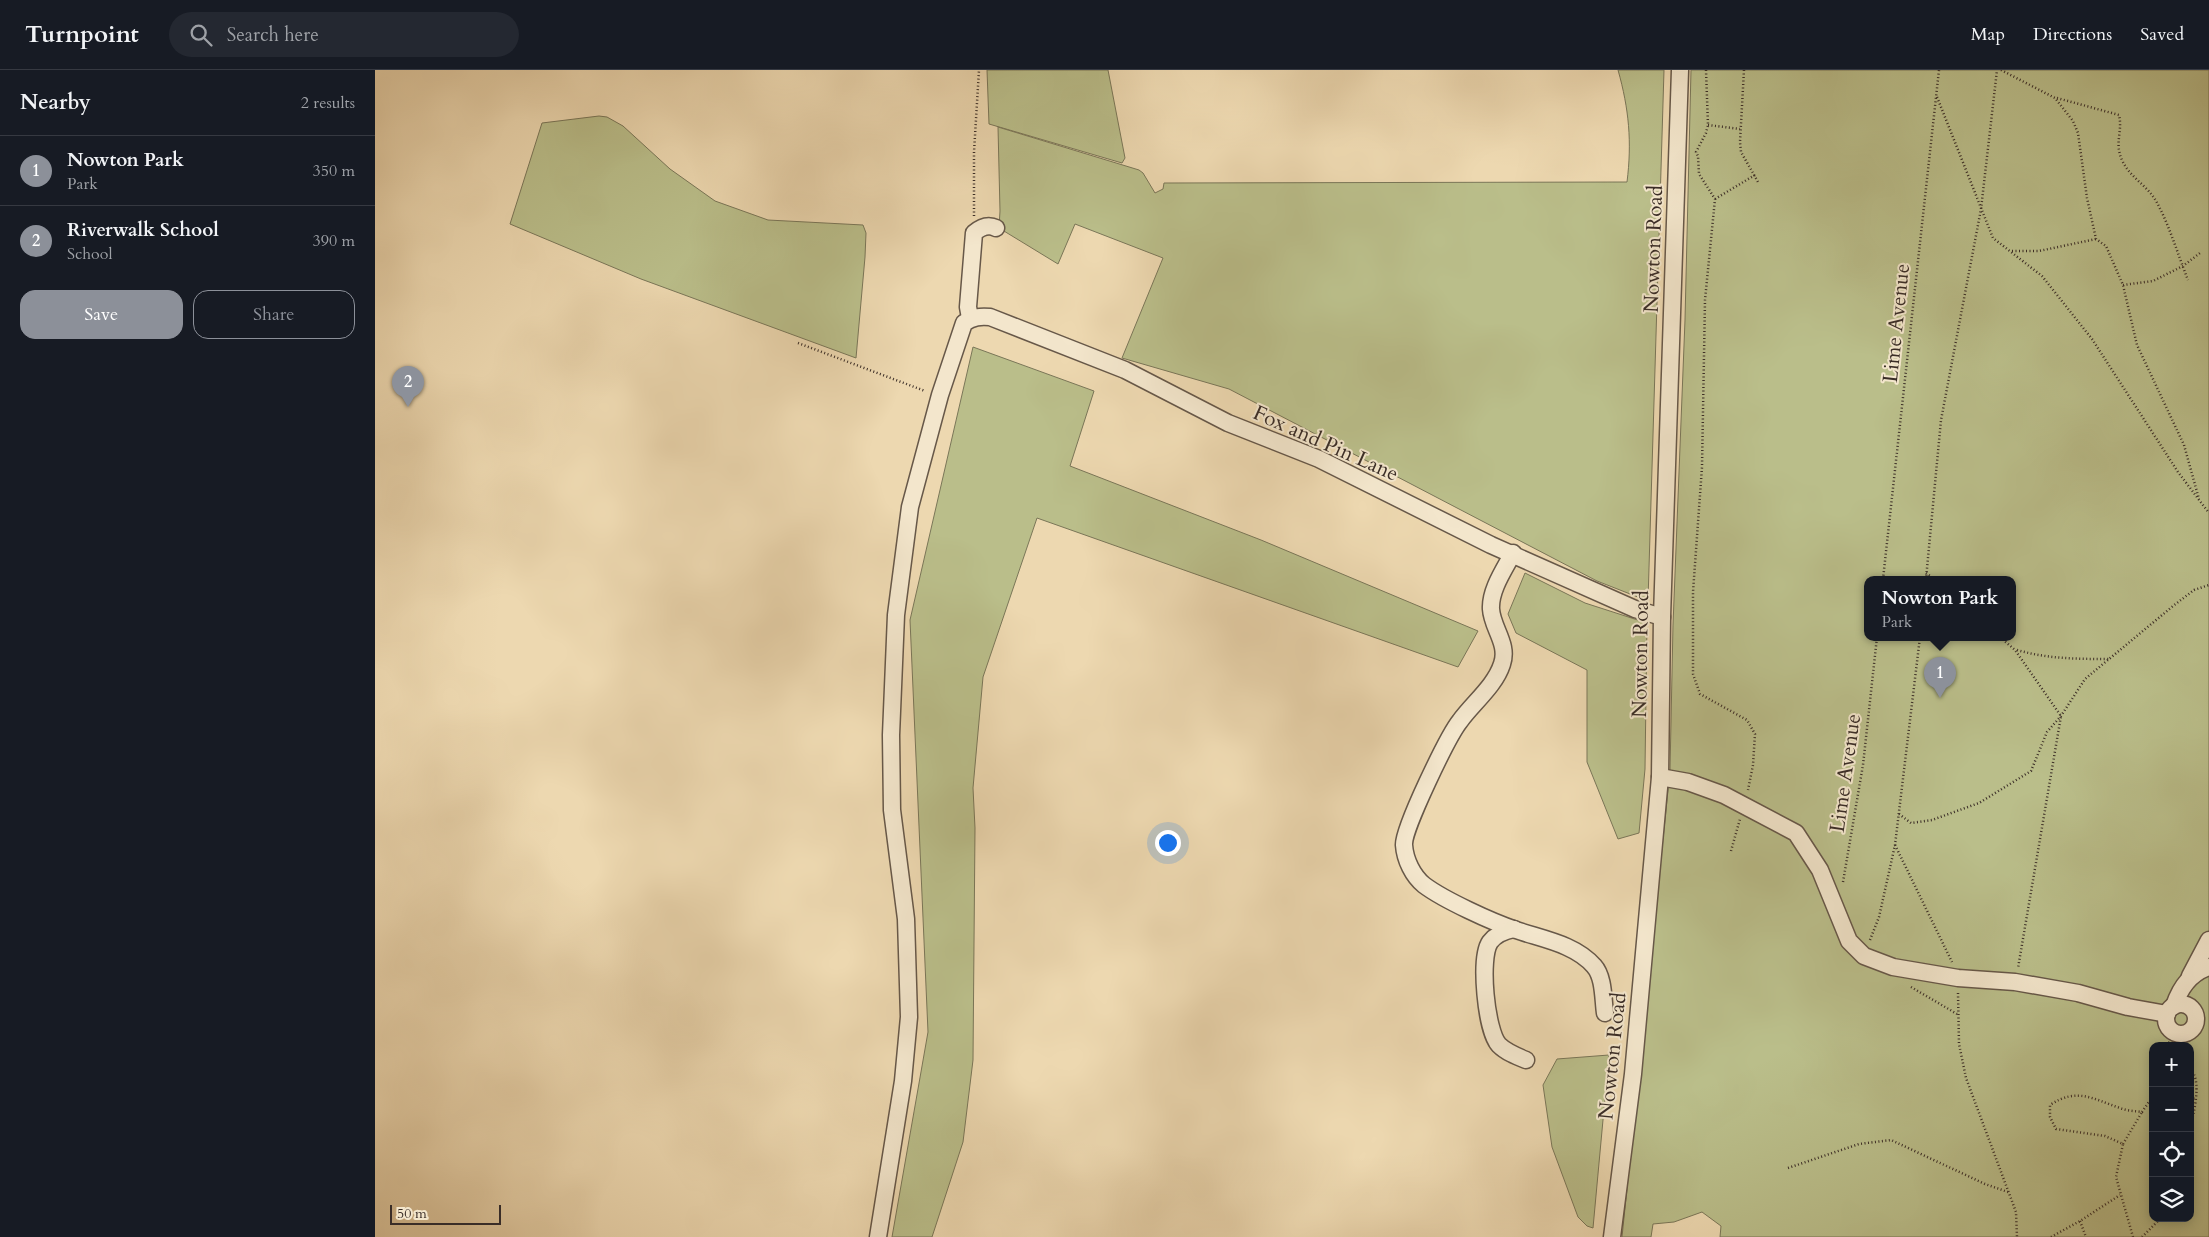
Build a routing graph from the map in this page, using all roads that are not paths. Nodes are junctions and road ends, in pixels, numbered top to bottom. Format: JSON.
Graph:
{"nodes":[{"id":1,"x":1680,"y":70,"type":"edge"},
{"id":2,"x":996,"y":228,"type":"dead end"},
{"id":3,"x":970,"y":318,"type":"junction"},
{"id":4,"x":1513,"y":554,"type":"junction"},
{"id":5,"x":1662,"y":617,"type":"junction"},
{"id":6,"x":1659,"y":777,"type":"junction"},
{"id":7,"x":1487,"y":918,"type":"junction"},
{"id":8,"x":1513,"y":929,"type":"junction"},
{"id":9,"x":2209,"y":940,"type":"edge"},
{"id":10,"x":1490,"y":942,"type":"junction"},
{"id":11,"x":2209,"y":967,"type":"edge"},
{"id":12,"x":2190,"y":976,"type":"junction"},
{"id":13,"x":2170,"y":1010,"type":"junction"},
{"id":14,"x":1605,"y":1013,"type":"dead end"},
{"id":15,"x":2170,"y":1041,"type":"edge"},
{"id":16,"x":1526,"y":1060,"type":"dead end"},
{"id":17,"x":878,"y":1237,"type":"edge"},
{"id":18,"x":1612,"y":1237,"type":"edge"}],
"edges":[{"from":1,"to":5,"type":"street","name":"Nowton Road"},
{"from":2,"to":3,"type":"street"},
{"from":3,"to":4,"type":"street","name":"Fox and Pin Lane"},
{"from":3,"to":17,"type":"street"},
{"from":4,"to":5,"type":"street","name":"Fox and Pin Lane"},
{"from":4,"to":7,"type":"street"},
{"from":5,"to":6,"type":"street","name":"Nowton Road"},
{"from":6,"to":13,"type":"street"},
{"from":6,"to":18,"type":"street","name":"Nowton Road"},
{"from":7,"to":8,"type":"street"},
{"from":7,"to":10,"type":"street"},
{"from":8,"to":10,"type":"street"},
{"from":8,"to":14,"type":"street"},
{"from":9,"to":12,"type":"street"},
{"from":10,"to":16,"type":"street"},
{"from":11,"to":12,"type":"street"},
{"from":12,"to":13,"type":"street"},
{"from":13,"to":15,"type":"street"},
{"from":13,"to":15,"type":"street"}]}
